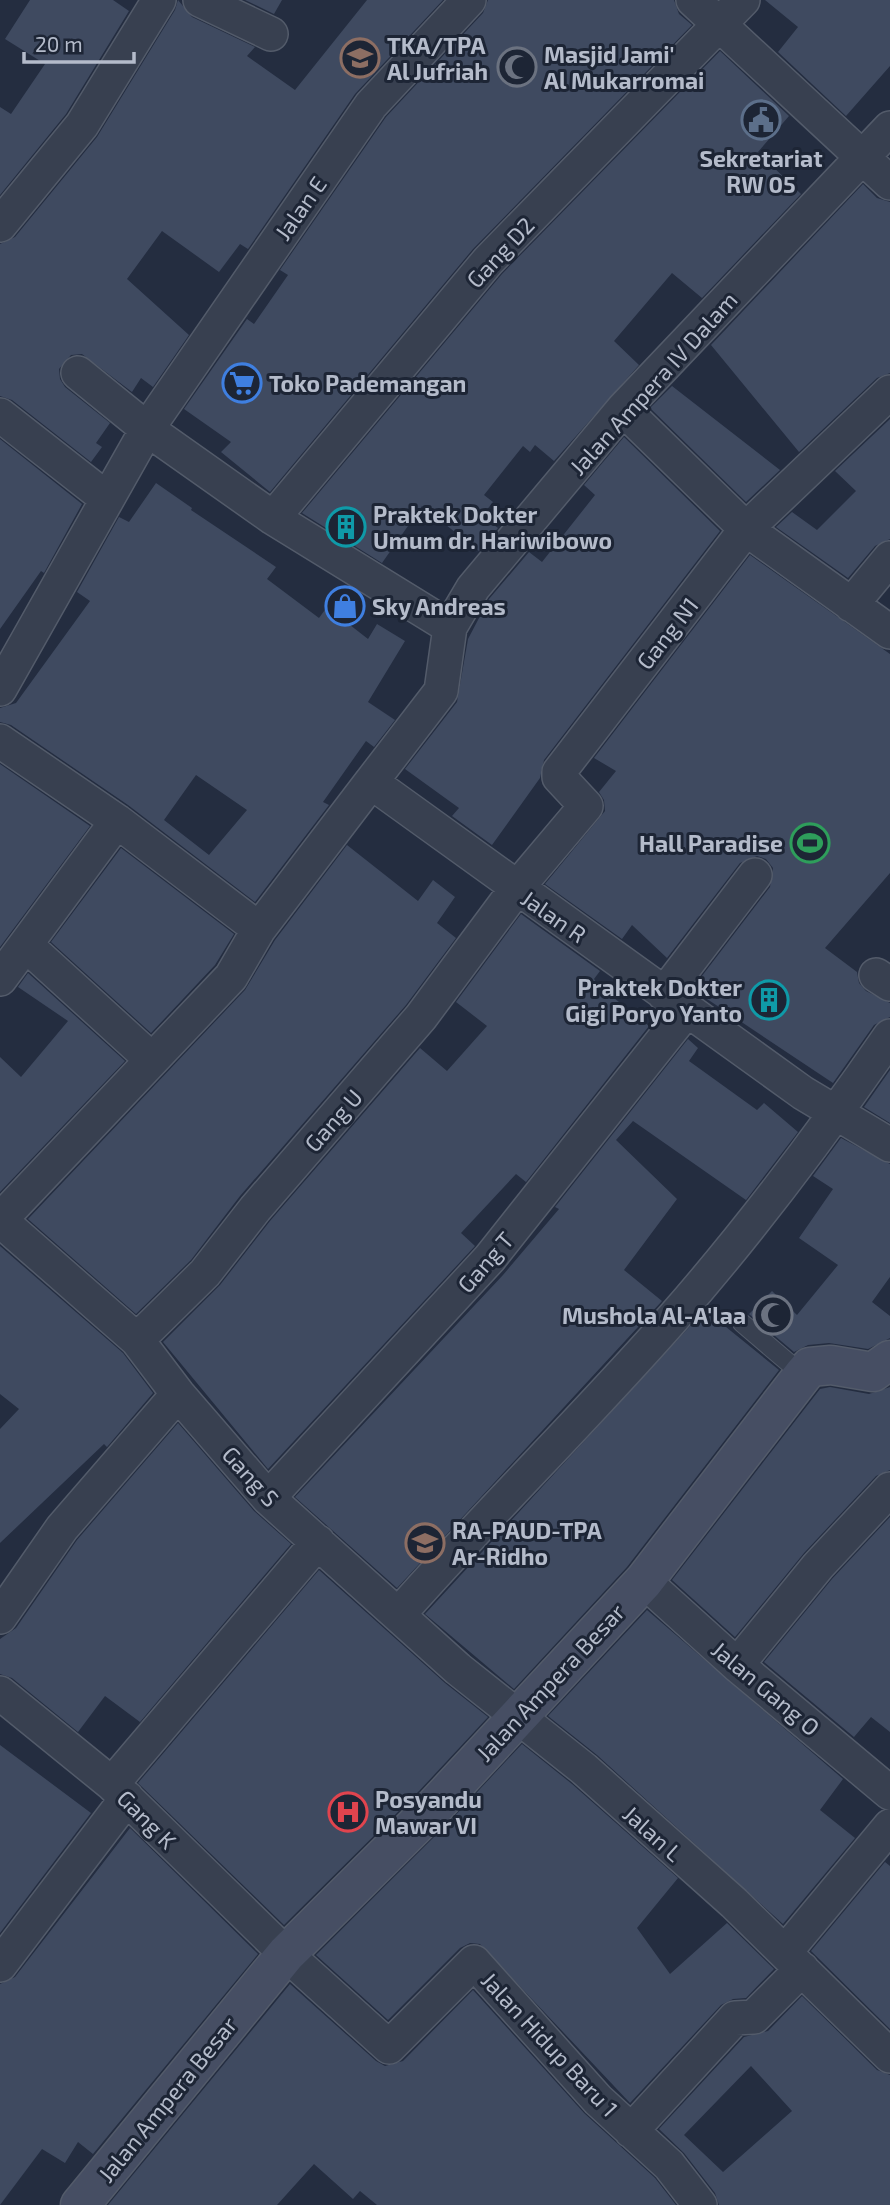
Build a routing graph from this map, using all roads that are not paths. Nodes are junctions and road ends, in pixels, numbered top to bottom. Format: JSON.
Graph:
{"nodes":[{"id":1,"x":159,"y":0,"type":"edge"},
{"id":2,"x":200,"y":0,"type":"edge"},
{"id":3,"x":469,"y":0,"type":"edge"},
{"id":4,"x":693,"y":0,"type":"edge"},
{"id":5,"x":732,"y":12,"type":"edge"},
{"id":6,"x":271,"y":34,"type":"dead end"},
{"id":7,"x":890,"y":128,"type":"edge"},
{"id":8,"x":863,"y":159,"type":"junction"},
{"id":9,"x":890,"y":183,"type":"edge"},
{"id":10,"x":0,"y":225,"type":"edge"},
{"id":11,"x":78,"y":373,"type":"dead end"},
{"id":12,"x":890,"y":392,"type":"edge"},
{"id":13,"x":623,"y":409,"type":"junction"},
{"id":14,"x":0,"y":415,"type":"edge"},
{"id":15,"x":147,"y":429,"type":"junction"},
{"id":16,"x":106,"y":498,"type":"junction"},
{"id":17,"x":273,"y":519,"type":"junction"},
{"id":18,"x":746,"y":529,"type":"junction"},
{"id":19,"x":890,"y":558,"type":"edge"},
{"id":20,"x":851,"y":605,"type":"junction"},
{"id":21,"x":450,"y":627,"type":"junction"},
{"id":22,"x":890,"y":632,"type":"edge"},
{"id":23,"x":2,"y":679,"type":"edge"},
{"id":24,"x":0,"y":741,"type":"edge"},
{"id":25,"x":371,"y":782,"type":"junction"},
{"id":26,"x":117,"y":821,"type":"junction"},
{"id":27,"x":755,"y":875,"type":"dead end"},
{"id":28,"x":516,"y":889,"type":"junction"},
{"id":29,"x":259,"y":929,"type":"junction"},
{"id":30,"x":26,"y":945,"type":"junction"},
{"id":31,"x":0,"y":979,"type":"edge"},
{"id":32,"x":675,"y":1002,"type":"junction"},
{"id":33,"x":890,"y":1036,"type":"edge"},
{"id":34,"x":150,"y":1058,"type":"junction"},
{"id":35,"x":836,"y":1113,"type":"junction"},
{"id":36,"x":890,"y":1145,"type":"edge"},
{"id":37,"x":0,"y":1220,"type":"edge"},
{"id":38,"x":742,"y":1323,"type":"dead end"},
{"id":39,"x":137,"y":1340,"type":"junction"},
{"id":40,"x":884,"y":1373,"type":"edge"},
{"id":41,"x":803,"y":1375,"type":"junction"},
{"id":42,"x":178,"y":1394,"type":"junction"},
{"id":43,"x":890,"y":1489,"type":"edge"},
{"id":44,"x":268,"y":1498,"type":"junction"},
{"id":45,"x":318,"y":1542,"type":"junction"},
{"id":46,"x":644,"y":1581,"type":"junction"},
{"id":47,"x":399,"y":1614,"type":"junction"},
{"id":48,"x":0,"y":1617,"type":"edge"},
{"id":49,"x":737,"y":1665,"type":"junction"},
{"id":50,"x":0,"y":1693,"type":"edge"},
{"id":51,"x":520,"y":1715,"type":"junction"},
{"id":52,"x":119,"y":1791,"type":"junction"},
{"id":53,"x":890,"y":1793,"type":"edge"},
{"id":54,"x":890,"y":1826,"type":"edge"},
{"id":55,"x":286,"y":1954,"type":"junction"},
{"id":56,"x":794,"y":1960,"type":"junction"},
{"id":57,"x":0,"y":1965,"type":"edge"},
{"id":58,"x":890,"y":2056,"type":"edge"},
{"id":59,"x":631,"y":2131,"type":"junction"},
{"id":60,"x":80,"y":2205,"type":"edge"},
{"id":61,"x":701,"y":2205,"type":"edge"}],
"edges":[{"from":1,"to":10,"type":"street"},
{"from":2,"to":6,"type":"street"},
{"from":3,"to":15,"type":"street","name":"Jalan E"},
{"from":4,"to":5,"type":"street"},
{"from":5,"to":8,"type":"street"},
{"from":5,"to":17,"type":"street","name":"Gang D2"},
{"from":7,"to":8,"type":"street","name":"Jalan Ampera IV Dalam"},
{"from":8,"to":9,"type":"street"},
{"from":8,"to":13,"type":"street","name":"Jalan Ampera IV Dalam"},
{"from":11,"to":15,"type":"street"},
{"from":12,"to":18,"type":"street","name":"Gang N1"},
{"from":13,"to":18,"type":"street"},
{"from":13,"to":21,"type":"street","name":"Jalan Ampera IV Dalam"},
{"from":14,"to":16,"type":"street"},
{"from":15,"to":16,"type":"street"},
{"from":15,"to":17,"type":"street"},
{"from":16,"to":23,"type":"street"},
{"from":17,"to":21,"type":"street"},
{"from":18,"to":20,"type":"street"},
{"from":18,"to":28,"type":"street","name":"Gang N1"},
{"from":19,"to":20,"type":"street"},
{"from":20,"to":22,"type":"street"},
{"from":21,"to":25,"type":"street"},
{"from":24,"to":26,"type":"street"},
{"from":25,"to":28,"type":"street","name":"Jalan R"},
{"from":25,"to":29,"type":"street"},
{"from":26,"to":29,"type":"street"},
{"from":26,"to":30,"type":"street"},
{"from":27,"to":32,"type":"street","name":"Gang T"},
{"from":28,"to":32,"type":"street","name":"Jalan R"},
{"from":28,"to":39,"type":"street","name":"Gang U"},
{"from":29,"to":34,"type":"street"},
{"from":30,"to":31,"type":"street"},
{"from":30,"to":34,"type":"street"},
{"from":32,"to":35,"type":"street","name":"Jalan R"},
{"from":32,"to":44,"type":"street","name":"Gang T"},
{"from":33,"to":35,"type":"street"},
{"from":34,"to":37,"type":"street"},
{"from":35,"to":36,"type":"street","name":"Jalan R"},
{"from":35,"to":47,"type":"street"},
{"from":37,"to":39,"type":"street","name":"Gang S"},
{"from":38,"to":41,"type":"lane"},
{"from":39,"to":42,"type":"street","name":"Gang S"},
{"from":40,"to":41,"type":"street"},
{"from":41,"to":46,"type":"street","name":"Jalan Ampera Besar"},
{"from":42,"to":44,"type":"street","name":"Gang S"},
{"from":42,"to":48,"type":"street"},
{"from":43,"to":49,"type":"street"},
{"from":44,"to":45,"type":"street","name":"Gang S"},
{"from":45,"to":47,"type":"street","name":"Gang S"},
{"from":45,"to":52,"type":"street"},
{"from":46,"to":49,"type":"street","name":"Jalan Gang O"},
{"from":46,"to":51,"type":"street","name":"Jalan Ampera Besar"},
{"from":47,"to":51,"type":"street","name":"Gang S"},
{"from":49,"to":53,"type":"street","name":"Jalan Gang O"},
{"from":50,"to":52,"type":"street","name":"Gang K"},
{"from":51,"to":55,"type":"street","name":"Jalan Ampera Besar"},
{"from":51,"to":56,"type":"street","name":"Jalan L"},
{"from":52,"to":55,"type":"street","name":"Gang K"},
{"from":52,"to":57,"type":"street"},
{"from":54,"to":56,"type":"street","name":"Jalan Hidup Baru 1"},
{"from":55,"to":59,"type":"street","name":"Jalan Hidup Baru 1"},
{"from":55,"to":60,"type":"street","name":"Jalan Ampera Besar"},
{"from":56,"to":58,"type":"street"},
{"from":56,"to":59,"type":"street","name":"Jalan Hidup Baru 1"},
{"from":59,"to":61,"type":"street","name":"Jalan Hidup Baru 1"}]}
